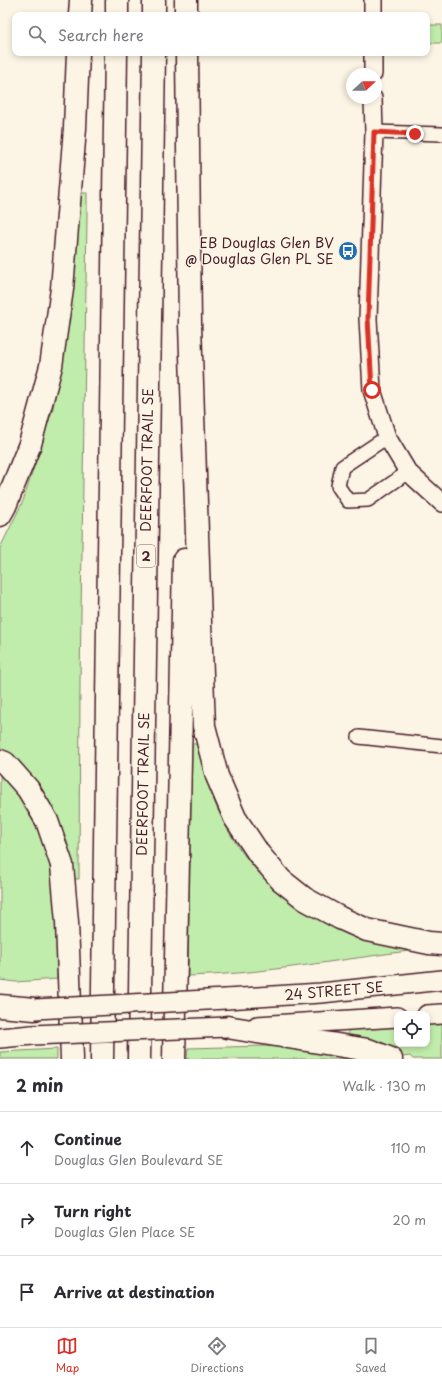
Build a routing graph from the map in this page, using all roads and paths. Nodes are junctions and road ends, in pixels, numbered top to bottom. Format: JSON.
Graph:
{"nodes":[{"id":1,"x":81,"y":0,"type":"edge"},
{"id":2,"x":117,"y":0,"type":"edge"},
{"id":3,"x":154,"y":0,"type":"edge"},
{"id":4,"x":186,"y":0,"type":"edge"},
{"id":5,"x":373,"y":0,"type":"edge"},
{"id":6,"x":80,"y":12,"type":"edge"},
{"id":7,"x":116,"y":12,"type":"edge"},
{"id":8,"x":154,"y":12,"type":"edge"},
{"id":9,"x":186,"y":12,"type":"edge"},
{"id":10,"x":373,"y":12,"type":"edge"},
{"id":11,"x":78,"y":56,"type":"edge"},
{"id":12,"x":116,"y":56,"type":"edge"},
{"id":13,"x":154,"y":56,"type":"edge"},
{"id":14,"x":187,"y":56,"type":"edge"},
{"id":15,"x":373,"y":56,"type":"edge"},
{"id":16,"x":373,"y":68,"type":"edge"},
{"id":17,"x":373,"y":104,"type":"edge"},
{"id":18,"x":374,"y":132,"type":"junction"},
{"id":19,"x":442,"y":134,"type":"edge"},
{"id":20,"x":190,"y":325,"type":"junction"},
{"id":21,"x":387,"y":437,"type":"junction"},
{"id":22,"x":408,"y":472,"type":"junction"},
{"id":23,"x":442,"y":503,"type":"edge"},
{"id":24,"x":0,"y":515,"type":"edge"},
{"id":25,"x":359,"y":737,"type":"dead end"},
{"id":26,"x":442,"y":746,"type":"edge"},
{"id":27,"x":0,"y":761,"type":"edge"},
{"id":28,"x":442,"y":944,"type":"edge"},
{"id":29,"x":442,"y":980,"type":"edge"},
{"id":30,"x":0,"y":1006,"type":"edge"},
{"id":31,"x":35,"y":1009,"type":"junction"},
{"id":32,"x":0,"y":1012,"type":"edge"},
{"id":33,"x":442,"y":1014,"type":"edge"},
{"id":34,"x":430,"y":1015,"type":"edge"},
{"id":35,"x":394,"y":1017,"type":"edge"},
{"id":36,"x":227,"y":1027,"type":"junction"},
{"id":37,"x":0,"y":1038,"type":"edge"},
{"id":38,"x":72,"y":1059,"type":"edge"},
{"id":39,"x":102,"y":1059,"type":"edge"},
{"id":40,"x":139,"y":1059,"type":"edge"},
{"id":41,"x":174,"y":1059,"type":"edge"},
{"id":42,"x":391,"y":1059,"type":"edge"}],
"edges":[{"from":1,"to":6,"type":"highway"},
{"from":2,"to":7,"type":"highway"},
{"from":3,"to":8,"type":"highway"},
{"from":4,"to":9,"type":"highway"},
{"from":5,"to":10,"type":"street"},
{"from":11,"to":24,"type":"highway"},
{"from":12,"to":39,"type":"highway"},
{"from":13,"to":40,"type":"highway","name":"DEERFOOT TRAIL SE","number":"2"},
{"from":14,"to":20,"type":"highway"},
{"from":15,"to":16,"type":"street"},
{"from":17,"to":18,"type":"street"},
{"from":18,"to":19,"type":"street"},
{"from":18,"to":21,"type":"street"},
{"from":20,"to":28,"type":"highway"},
{"from":20,"to":41,"type":"highway"},
{"from":21,"to":22,"type":"street"},
{"from":21,"to":22,"type":"street"},
{"from":22,"to":23,"type":"street"},
{"from":25,"to":26,"type":"street"},
{"from":27,"to":38,"type":"highway"},
{"from":29,"to":31,"type":"main road","name":"24 STREET SE","bridge":true},
{"from":30,"to":31,"type":"highway"},
{"from":31,"to":32,"type":"main road","name":"24 STREET SE"},
{"from":33,"to":34,"type":"main road"},
{"from":35,"to":36,"type":"main road","name":"24 STREET SE"},
{"from":36,"to":37,"type":"main road","name":"24 STREET SE","bridge":true},
{"from":36,"to":42,"type":"highway"}]}
